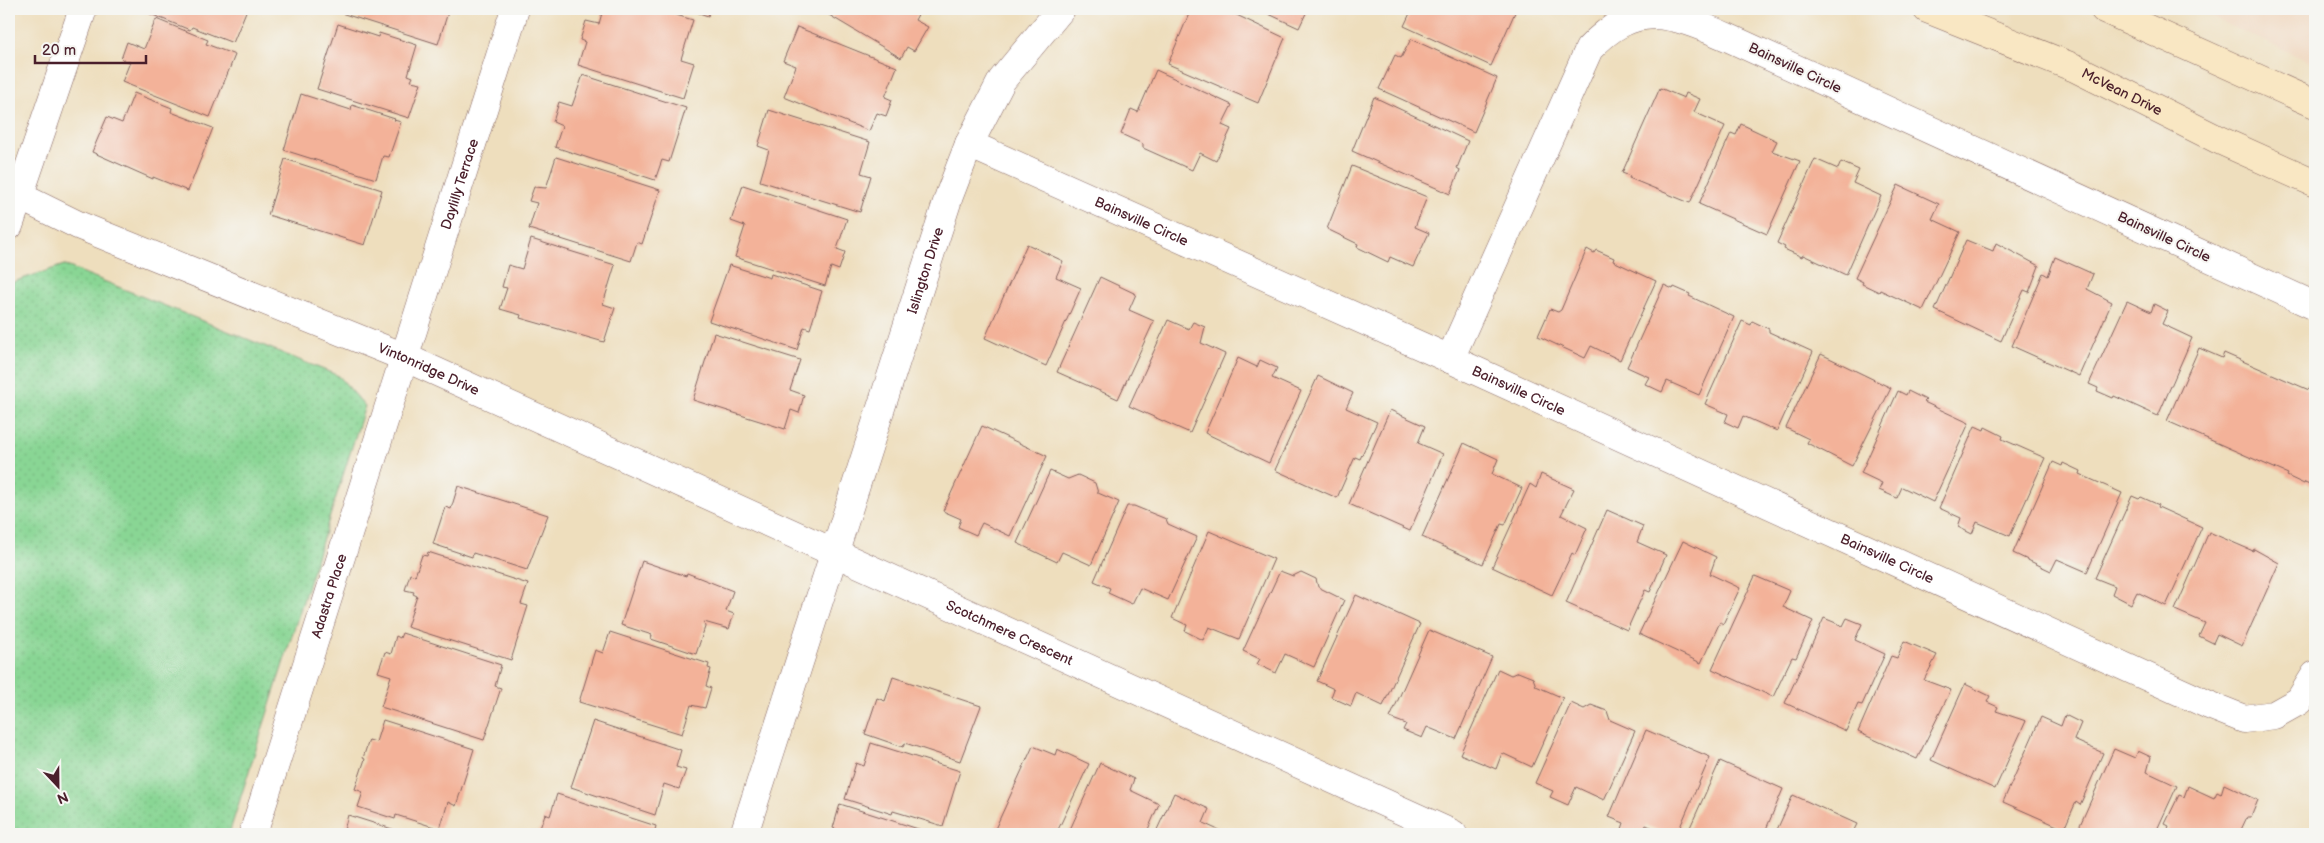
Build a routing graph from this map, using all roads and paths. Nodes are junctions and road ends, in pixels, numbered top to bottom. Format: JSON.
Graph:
{"nodes":[{"id":1,"x":83,"y":9,"type":"edge"},
{"id":2,"x":515,"y":9,"type":"edge"},
{"id":3,"x":1061,"y":9,"type":"edge"},
{"id":4,"x":1927,"y":9,"type":"edge"},
{"id":5,"x":2104,"y":9,"type":"edge"},
{"id":6,"x":2315,"y":104,"type":"edge"},
{"id":7,"x":969,"y":144,"type":"junction"},
{"id":8,"x":2315,"y":183,"type":"edge"},
{"id":9,"x":14,"y":194,"type":"edge"},
{"id":10,"x":9,"y":226,"type":"edge"},
{"id":11,"x":2315,"y":306,"type":"edge"},
{"id":12,"x":404,"y":357,"type":"junction"},
{"id":13,"x":1450,"y":359,"type":"junction"},
{"id":14,"x":833,"y":554,"type":"junction"},
{"id":15,"x":2315,"y":675,"type":"edge"},
{"id":16,"x":254,"y":834,"type":"edge"},
{"id":17,"x":744,"y":834,"type":"edge"},
{"id":18,"x":1453,"y":834,"type":"edge"}],
"edges":[{"from":1,"to":9,"type":"street"},
{"from":2,"to":12,"type":"street","name":"Daylilly Terrace"},
{"from":3,"to":7,"type":"street","name":"Islington Drive"},
{"from":4,"to":8,"type":"main road","name":"McVean Drive"},
{"from":5,"to":6,"type":"main road"},
{"from":7,"to":13,"type":"street","name":"Bainsville Circle"},
{"from":7,"to":14,"type":"street","name":"Islington Drive"},
{"from":9,"to":10,"type":"street"},
{"from":9,"to":12,"type":"street","name":"Vintonridge Drive"},
{"from":11,"to":13,"type":"street","name":"Bainsville Circle"},
{"from":12,"to":14,"type":"street","name":"Vintonridge Drive"},
{"from":12,"to":16,"type":"street","name":"Adastra Place"},
{"from":13,"to":15,"type":"street","name":"Bainsville Circle"},
{"from":14,"to":17,"type":"street"},
{"from":14,"to":18,"type":"street","name":"Scotchmere Crescent"}]}
